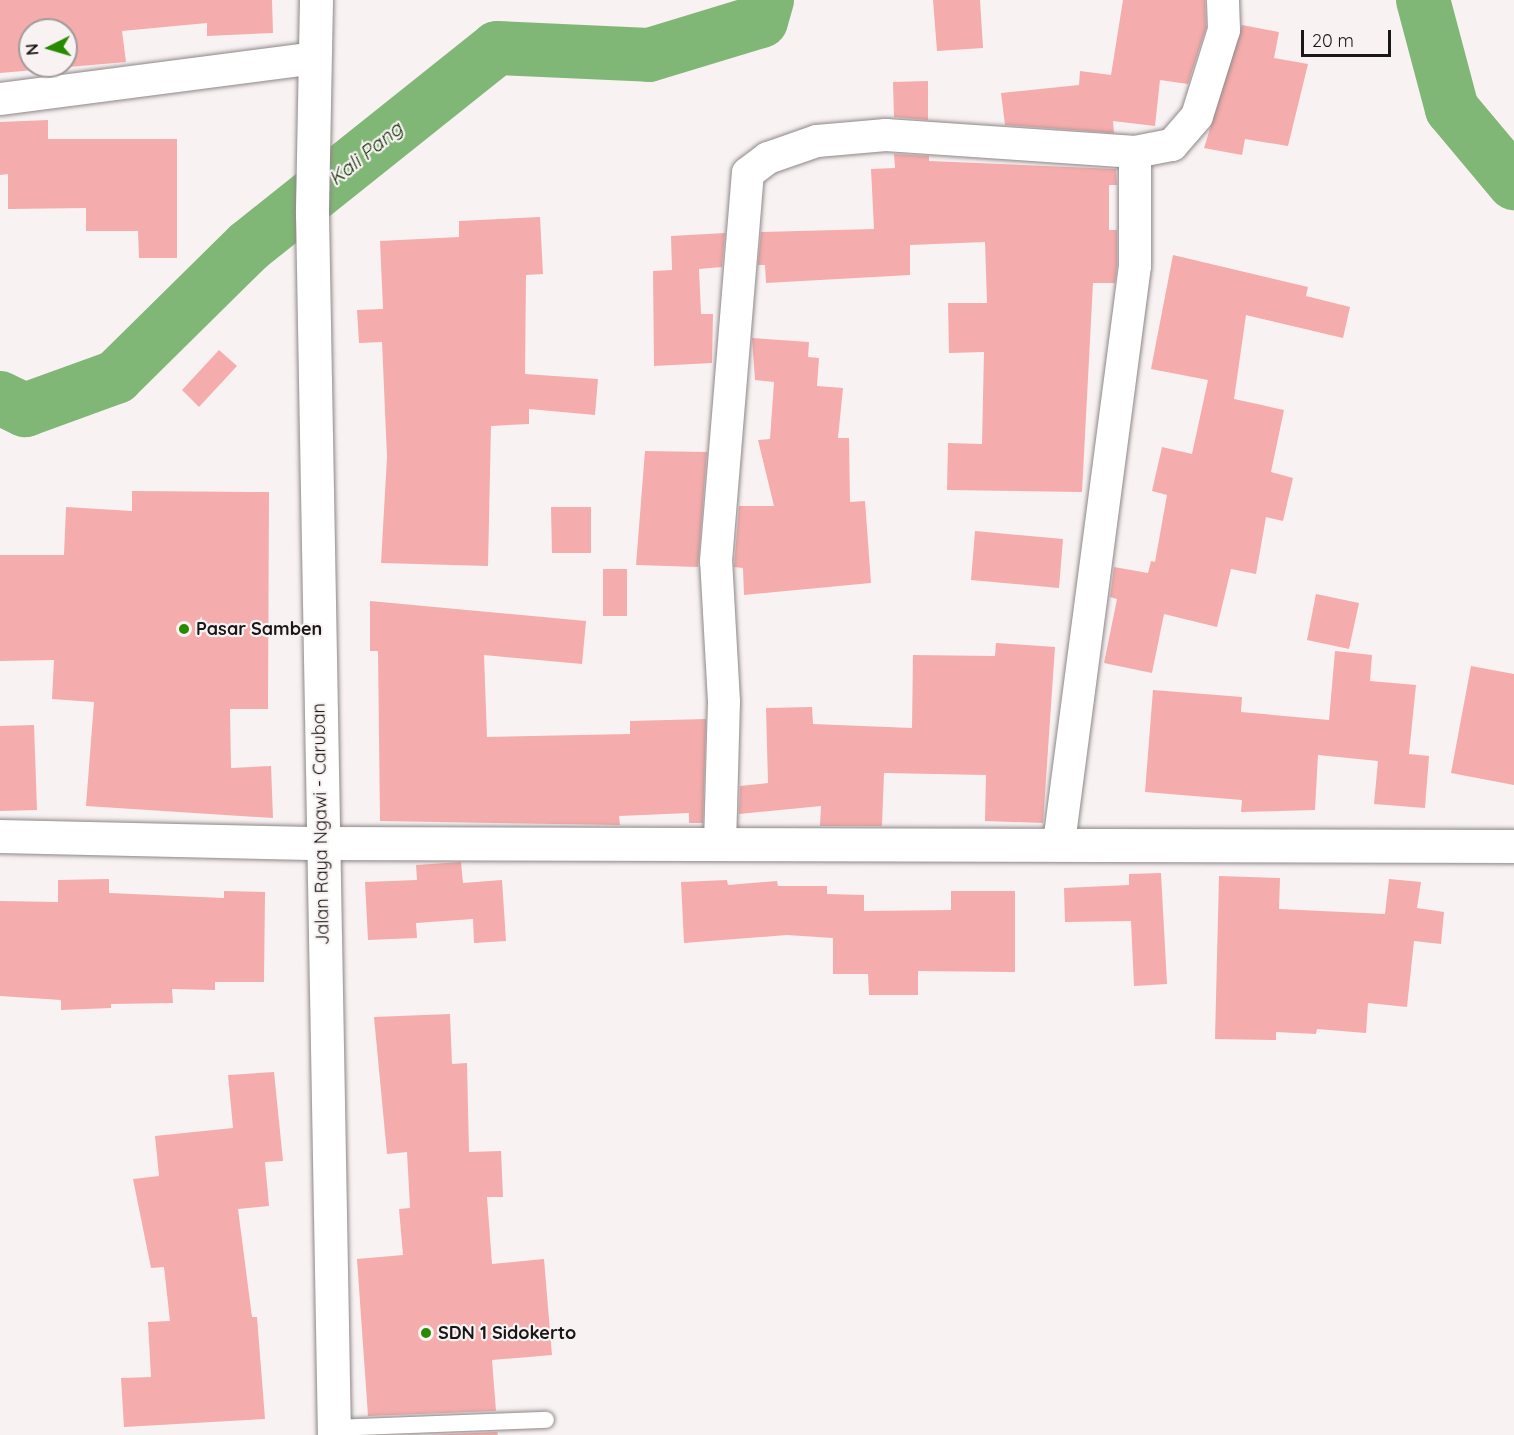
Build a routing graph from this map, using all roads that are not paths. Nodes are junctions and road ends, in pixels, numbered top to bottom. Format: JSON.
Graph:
{"nodes":[{"id":1,"x":316,"y":0,"type":"edge"},
{"id":2,"x":1223,"y":0,"type":"edge"},
{"id":3,"x":314,"y":69,"type":"junction"},
{"id":4,"x":0,"y":99,"type":"edge"},
{"id":5,"x":1135,"y":152,"type":"junction"},
{"id":6,"x":0,"y":836,"type":"edge"},
{"id":7,"x":320,"y":843,"type":"junction"},
{"id":8,"x":1059,"y":843,"type":"junction"},
{"id":9,"x":720,"y":844,"type":"junction"},
{"id":10,"x":1514,"y":846,"type":"edge"},
{"id":11,"x":546,"y":1420,"type":"dead end"},
{"id":12,"x":334,"y":1431,"type":"edge"}],
"edges":[{"from":1,"to":3,"type":"main road"},
{"from":2,"to":5,"type":"street"},
{"from":3,"to":4,"type":"street"},
{"from":3,"to":7,"type":"main road","name":"Jalan Raya Ngawi - Caruban"},
{"from":5,"to":8,"type":"street"},
{"from":5,"to":9,"type":"street"},
{"from":6,"to":7,"type":"main road"},
{"from":7,"to":9,"type":"main road"},
{"from":7,"to":12,"type":"main road","name":"Jalan Raya Ngawi - Caruban"},
{"from":8,"to":9,"type":"main road"},
{"from":8,"to":10,"type":"main road"},
{"from":11,"to":12,"type":"lane"}]}
